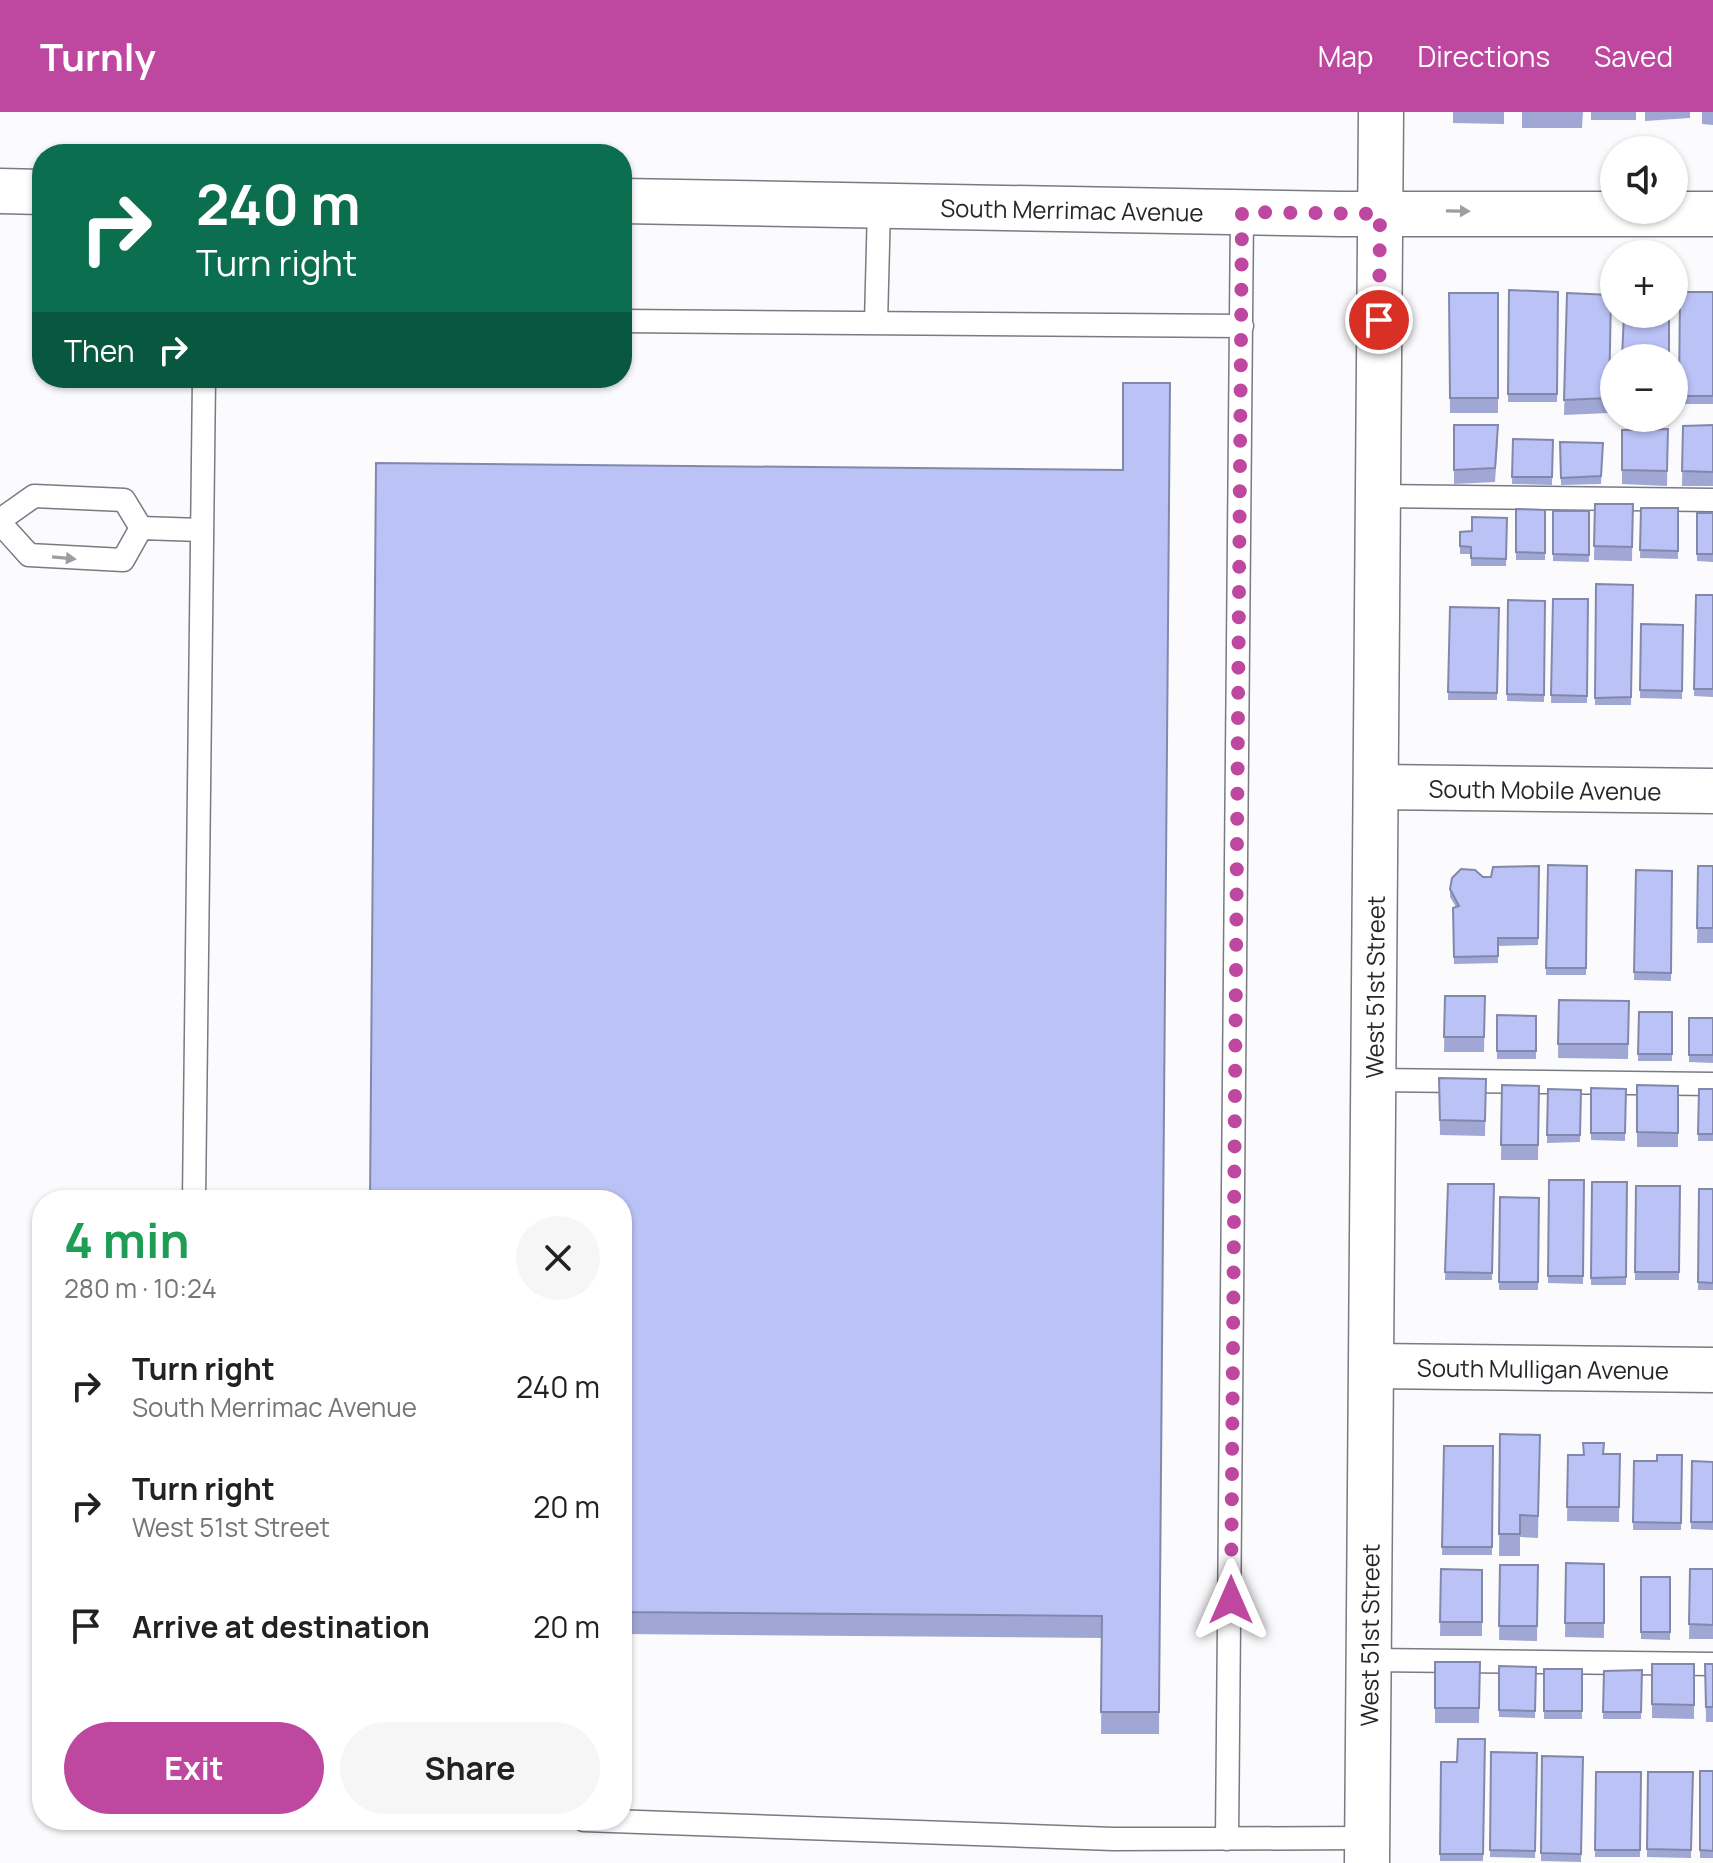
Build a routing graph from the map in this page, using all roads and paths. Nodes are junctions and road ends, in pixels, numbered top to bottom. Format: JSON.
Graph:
{"nodes":[{"id":1,"x":1381,"y":112,"type":"edge"},
{"id":2,"x":0,"y":191,"type":"edge"},
{"id":3,"x":32,"y":192,"type":"edge"},
{"id":4,"x":632,"y":201,"type":"edge"},
{"id":5,"x":879,"y":206,"type":"junction"},
{"id":6,"x":1242,"y":212,"type":"junction"},
{"id":7,"x":1380,"y":214,"type":"junction"},
{"id":8,"x":1713,"y":214,"type":"edge"},
{"id":9,"x":632,"y":321,"type":"edge"},
{"id":10,"x":876,"y":323,"type":"junction"},
{"id":11,"x":1242,"y":326,"type":"junction"},
{"id":12,"x":204,"y":388,"type":"edge"},
{"id":13,"x":1378,"y":496,"type":"junction"},
{"id":14,"x":1713,"y":500,"type":"edge"},
{"id":15,"x":0,"y":521,"type":"edge"},
{"id":16,"x":141,"y":528,"type":"junction"},
{"id":17,"x":201,"y":530,"type":"junction"},
{"id":18,"x":1377,"y":787,"type":"junction"},
{"id":19,"x":1713,"y":791,"type":"edge"},
{"id":20,"x":1375,"y":1080,"type":"junction"},
{"id":21,"x":1713,"y":1084,"type":"edge"},
{"id":22,"x":194,"y":1190,"type":"edge"},
{"id":23,"x":1373,"y":1366,"type":"junction"},
{"id":24,"x":1713,"y":1370,"type":"edge"},
{"id":25,"x":1371,"y":1660,"type":"junction"},
{"id":26,"x":1713,"y":1664,"type":"edge"},
{"id":27,"x":632,"y":1822,"type":"edge"},
{"id":28,"x":1227,"y":1839,"type":"junction"},
{"id":29,"x":1367,"y":1850,"type":"edge"}],
"edges":[{"from":1,"to":7,"type":"street","name":"West 51st Street"},
{"from":2,"to":3,"type":"street"},
{"from":4,"to":5,"type":"street","name":"South Merrimac Avenue"},
{"from":5,"to":6,"type":"street","name":"South Merrimac Avenue"},
{"from":5,"to":10,"type":"lane"},
{"from":6,"to":7,"type":"street","name":"South Merrimac Avenue"},
{"from":6,"to":11,"type":"lane"},
{"from":7,"to":8,"type":"street","name":"South Merrimac Avenue","one_way":true},
{"from":7,"to":13,"type":"street","name":"West 51st Street"},
{"from":9,"to":10,"type":"lane"},
{"from":10,"to":11,"type":"lane"},
{"from":11,"to":28,"type":"lane"},
{"from":12,"to":17,"type":"lane"},
{"from":13,"to":14,"type":"lane"},
{"from":13,"to":18,"type":"street","name":"West 51st Street"},
{"from":15,"to":16,"type":"lane"},
{"from":15,"to":16,"type":"lane","one_way":true},
{"from":16,"to":17,"type":"lane"},
{"from":17,"to":22,"type":"lane"},
{"from":18,"to":19,"type":"street","name":"South Mobile Avenue"},
{"from":18,"to":20,"type":"street","name":"West 51st Street"},
{"from":20,"to":21,"type":"lane"},
{"from":20,"to":23,"type":"street","name":"West 51st Street"},
{"from":23,"to":24,"type":"street","name":"South Mulligan Avenue"},
{"from":23,"to":25,"type":"street","name":"West 51st Street"},
{"from":25,"to":26,"type":"lane"},
{"from":25,"to":29,"type":"street","name":"West 51st Street"},
{"from":27,"to":28,"type":"lane"},
{"from":28,"to":29,"type":"lane"}]}
